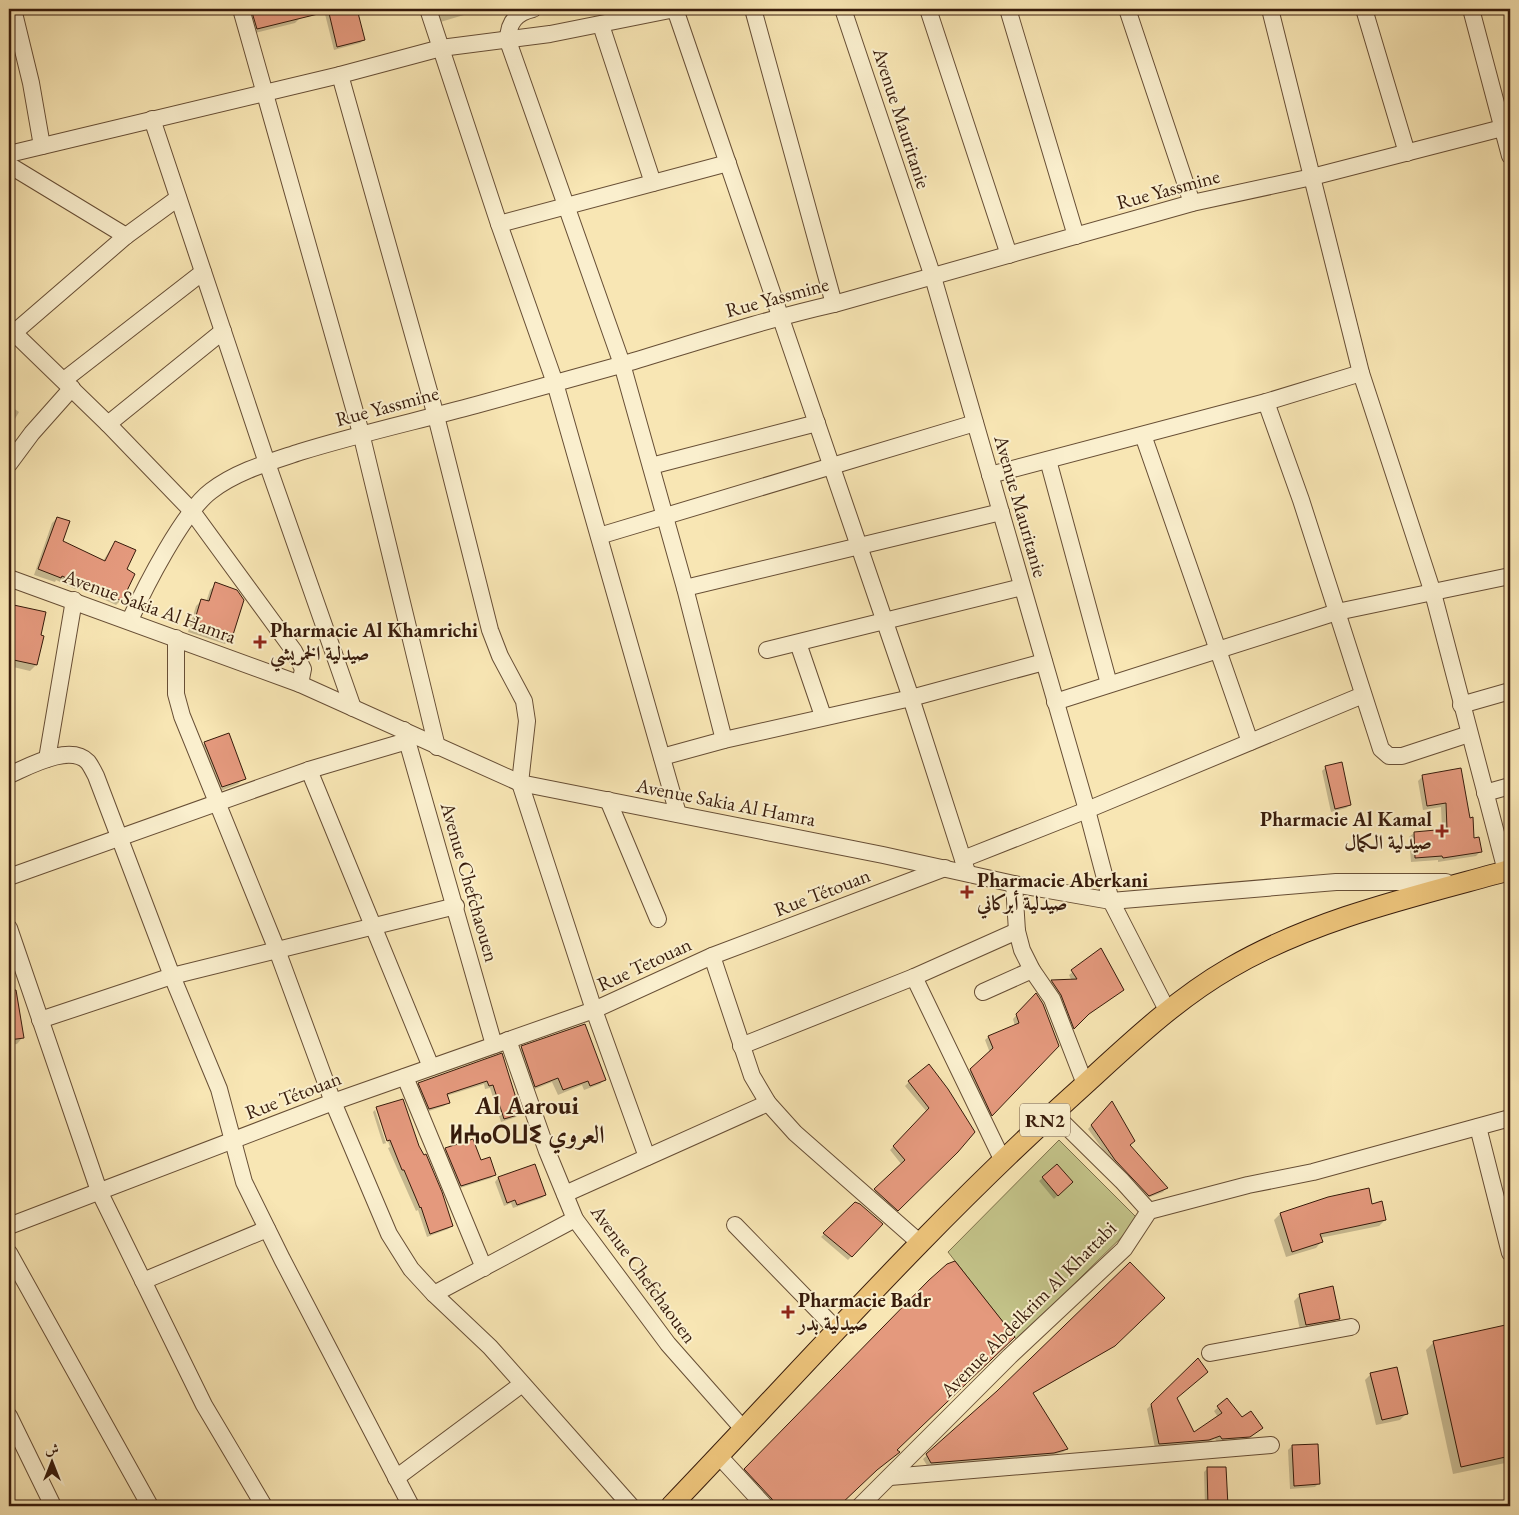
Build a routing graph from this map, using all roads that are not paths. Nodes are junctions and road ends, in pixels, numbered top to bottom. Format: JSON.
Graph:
{"nodes":[{"id":1,"x":13,"y":9,"type":"edge"},
{"id":2,"x":241,"y":9,"type":"edge"},
{"id":3,"x":428,"y":9,"type":"edge"},
{"id":4,"x":753,"y":9,"type":"edge"},
{"id":5,"x":843,"y":9,"type":"edge"},
{"id":6,"x":928,"y":9,"type":"edge"},
{"id":7,"x":1008,"y":9,"type":"edge"},
{"id":8,"x":1128,"y":9,"type":"edge"},
{"id":9,"x":1270,"y":9,"type":"edge"},
{"id":10,"x":1364,"y":9,"type":"edge"},
{"id":11,"x":1471,"y":9,"type":"edge"},
{"id":12,"x":526,"y":10,"type":"edge"},
{"id":13,"x":600,"y":25,"type":"junction"},
{"id":14,"x":508,"y":40,"type":"junction"},
{"id":15,"x":440,"y":48,"type":"junction"},
{"id":16,"x":340,"y":75,"type":"junction"},
{"id":17,"x":265,"y":94,"type":"junction"},
{"id":18,"x":152,"y":119,"type":"junction"},
{"id":19,"x":1507,"y":127,"type":"edge"},
{"id":20,"x":42,"y":146,"type":"junction"},
{"id":21,"x":1407,"y":153,"type":"junction"},
{"id":22,"x":9,"y":154,"type":"edge"},
{"id":23,"x":1510,"y":156,"type":"edge"},
{"id":24,"x":728,"y":163,"type":"junction"},
{"id":25,"x":9,"y":165,"type":"edge"},
{"id":26,"x":1312,"y":177,"type":"junction"},
{"id":27,"x":653,"y":183,"type":"junction"},
{"id":28,"x":178,"y":198,"type":"junction"},
{"id":29,"x":1192,"y":203,"type":"junction"},
{"id":30,"x":566,"y":205,"type":"junction"},
{"id":31,"x":499,"y":224,"type":"junction"},
{"id":32,"x":126,"y":236,"type":"junction"},
{"id":33,"x":1076,"y":236,"type":"junction"},
{"id":34,"x":1009,"y":255,"type":"junction"},
{"id":35,"x":203,"y":272,"type":"junction"},
{"id":36,"x":933,"y":277,"type":"junction"},
{"id":37,"x":834,"y":304,"type":"junction"},
{"id":38,"x":781,"y":316,"type":"junction"},
{"id":39,"x":223,"y":331,"type":"junction"},
{"id":40,"x":10,"y":332,"type":"edge"},
{"id":41,"x":622,"y":364,"type":"junction"},
{"id":42,"x":1361,"y":373,"type":"junction"},
{"id":43,"x":555,"y":383,"type":"junction"},
{"id":44,"x":68,"y":384,"type":"junction"},
{"id":45,"x":1266,"y":402,"type":"junction"},
{"id":46,"x":436,"y":416,"type":"junction"},
{"id":47,"x":817,"y":423,"type":"junction"},
{"id":48,"x":975,"y":423,"type":"junction"},
{"id":49,"x":108,"y":424,"type":"junction"},
{"id":50,"x":361,"y":433,"type":"junction"},
{"id":51,"x":1143,"y":435,"type":"junction"},
{"id":52,"x":1048,"y":460,"type":"junction"},
{"id":53,"x":267,"y":463,"type":"junction"},
{"id":54,"x":9,"y":464,"type":"edge"},
{"id":55,"x":651,"y":466,"type":"junction"},
{"id":56,"x":832,"y":468,"type":"junction"},
{"id":57,"x":990,"y":475,"type":"junction"},
{"id":58,"x":191,"y":510,"type":"junction"},
{"id":59,"x":1001,"y":512,"type":"junction"},
{"id":60,"x":665,"y":517,"type":"junction"},
{"id":61,"x":599,"y":536,"type":"junction"},
{"id":62,"x":858,"y":546,"type":"junction"},
{"id":63,"x":1510,"y":576,"type":"edge"},
{"id":64,"x":9,"y":578,"type":"edge"},
{"id":65,"x":1022,"y":587,"type":"junction"},
{"id":66,"x":685,"y":588,"type":"junction"},
{"id":67,"x":1433,"y":593,"type":"junction"},
{"id":68,"x":74,"y":600,"type":"junction"},
{"id":69,"x":1337,"y":612,"type":"junction"},
{"id":70,"x":130,"y":620,"type":"junction"},
{"id":71,"x":884,"y":622,"type":"junction"},
{"id":72,"x":176,"y":638,"type":"junction"},
{"id":73,"x":798,"y":643,"type":"junction"},
{"id":74,"x":1218,"y":649,"type":"junction"},
{"id":75,"x":767,"y":650,"type":"dead end"},
{"id":76,"x":1044,"y":662,"type":"junction"},
{"id":77,"x":300,"y":684,"type":"junction"},
{"id":78,"x":1110,"y":684,"type":"junction"},
{"id":79,"x":1510,"y":691,"type":"edge"},
{"id":80,"x":1363,"y":695,"type":"junction"},
{"id":81,"x":911,"y":698,"type":"junction"},
{"id":82,"x":1055,"y":702,"type":"junction"},
{"id":83,"x":1461,"y":705,"type":"junction"},
{"id":84,"x":353,"y":708,"type":"junction"},
{"id":85,"x":823,"y":716,"type":"junction"},
{"id":86,"x":1469,"y":734,"type":"junction"},
{"id":87,"x":405,"y":736,"type":"junction"},
{"id":88,"x":724,"y":740,"type":"junction"},
{"id":89,"x":1250,"y":742,"type":"junction"},
{"id":90,"x":437,"y":747,"type":"junction"},
{"id":91,"x":662,"y":757,"type":"junction"},
{"id":92,"x":48,"y":759,"type":"junction"},
{"id":93,"x":309,"y":770,"type":"junction"},
{"id":94,"x":9,"y":775,"type":"edge"},
{"id":95,"x":520,"y":783,"type":"junction"},
{"id":96,"x":1510,"y":786,"type":"edge"},
{"id":97,"x":1485,"y":793,"type":"junction"},
{"id":98,"x":608,"y":800,"type":"junction"},
{"id":99,"x":218,"y":804,"type":"junction"},
{"id":100,"x":1087,"y":810,"type":"junction"},
{"id":101,"x":678,"y":814,"type":"junction"},
{"id":102,"x":120,"y":839,"type":"junction"},
{"id":103,"x":965,"y":866,"type":"junction"},
{"id":104,"x":946,"y":868,"type":"junction"},
{"id":105,"x":1508,"y":871,"type":"edge"},
{"id":106,"x":9,"y":878,"type":"edge"},
{"id":107,"x":1471,"y":882,"type":"junction"},
{"id":108,"x":1014,"y":884,"type":"junction"},
{"id":109,"x":1111,"y":902,"type":"junction"},
{"id":110,"x":456,"y":906,"type":"junction"},
{"id":111,"x":658,"y":919,"type":"dead end"},
{"id":112,"x":373,"y":927,"type":"junction"},
{"id":113,"x":9,"y":928,"type":"edge"},
{"id":114,"x":1017,"y":931,"type":"junction"},
{"id":115,"x":278,"y":950,"type":"junction"},
{"id":116,"x":712,"y":956,"type":"junction"},
{"id":117,"x":1032,"y":970,"type":"junction"},
{"id":118,"x":172,"y":976,"type":"junction"},
{"id":119,"x":914,"y":977,"type":"junction"},
{"id":120,"x":983,"y":992,"type":"dead end"},
{"id":121,"x":594,"y":1010,"type":"junction"},
{"id":122,"x":1167,"y":1010,"type":"junction"},
{"id":123,"x":40,"y":1020,"type":"junction"},
{"id":124,"x":501,"y":1043,"type":"junction"},
{"id":125,"x":741,"y":1046,"type":"junction"},
{"id":126,"x":431,"y":1067,"type":"junction"},
{"id":127,"x":404,"y":1077,"type":"junction"},
{"id":128,"x":1085,"y":1084,"type":"junction"},
{"id":129,"x":333,"y":1102,"type":"junction"},
{"id":130,"x":768,"y":1103,"type":"junction"},
{"id":131,"x":1053,"y":1113,"type":"junction"},
{"id":132,"x":1510,"y":1118,"type":"edge"},
{"id":133,"x":1478,"y":1127,"type":"junction"},
{"id":134,"x":234,"y":1140,"type":"junction"},
{"id":135,"x":647,"y":1156,"type":"junction"},
{"id":136,"x":1002,"y":1159,"type":"junction"},
{"id":137,"x":99,"y":1190,"type":"junction"},
{"id":138,"x":565,"y":1194,"type":"junction"},
{"id":139,"x":1149,"y":1211,"type":"junction"},
{"id":140,"x":576,"y":1219,"type":"junction"},
{"id":141,"x":735,"y":1225,"type":"dead end"},
{"id":142,"x":9,"y":1226,"type":"edge"},
{"id":143,"x":267,"y":1229,"type":"junction"},
{"id":144,"x":920,"y":1243,"type":"junction"},
{"id":145,"x":9,"y":1253,"type":"edge"},
{"id":146,"x":1510,"y":1253,"type":"edge"},
{"id":147,"x":484,"y":1268,"type":"junction"},
{"id":148,"x":144,"y":1281,"type":"junction"},
{"id":149,"x":434,"y":1294,"type":"junction"},
{"id":150,"x":1351,"y":1327,"type":"dead end"},
{"id":151,"x":837,"y":1330,"type":"junction"},
{"id":152,"x":1210,"y":1353,"type":"dead end"},
{"id":153,"x":522,"y":1384,"type":"junction"},
{"id":154,"x":9,"y":1416,"type":"edge"},
{"id":155,"x":744,"y":1430,"type":"junction"},
{"id":156,"x":1271,"y":1445,"type":"dead end"},
{"id":157,"x":719,"y":1456,"type":"junction"},
{"id":158,"x":890,"y":1477,"type":"junction"},
{"id":159,"x":396,"y":1478,"type":"junction"},
{"id":160,"x":53,"y":1506,"type":"edge"},
{"id":161,"x":150,"y":1506,"type":"edge"},
{"id":162,"x":264,"y":1506,"type":"edge"},
{"id":163,"x":410,"y":1506,"type":"edge"},
{"id":164,"x":630,"y":1506,"type":"edge"},
{"id":165,"x":671,"y":1506,"type":"edge"},
{"id":166,"x":765,"y":1506,"type":"edge"},
{"id":167,"x":860,"y":1506,"type":"edge"}],
"edges":[{"from":1,"to":20,"type":"street"},
{"from":2,"to":17,"type":"street"},
{"from":3,"to":15,"type":"street"},
{"from":4,"to":37,"type":"street"},
{"from":5,"to":36,"type":"street","name":"Avenue Mauritanie"},
{"from":6,"to":34,"type":"street"},
{"from":7,"to":33,"type":"street"},
{"from":8,"to":29,"type":"street"},
{"from":9,"to":26,"type":"street"},
{"from":10,"to":21,"type":"street"},
{"from":11,"to":19,"type":"street"},
{"from":12,"to":14,"type":"street"},
{"from":13,"to":14,"type":"street"},
{"from":13,"to":24,"type":"street"},
{"from":13,"to":27,"type":"street"},
{"from":14,"to":15,"type":"street"},
{"from":14,"to":30,"type":"street"},
{"from":15,"to":16,"type":"street"},
{"from":15,"to":31,"type":"street"},
{"from":16,"to":17,"type":"street"},
{"from":16,"to":46,"type":"street"},
{"from":17,"to":18,"type":"street"},
{"from":17,"to":50,"type":"street"},
{"from":18,"to":20,"type":"street"},
{"from":18,"to":28,"type":"street"},
{"from":19,"to":21,"type":"street","name":"Rue Yassmine"},
{"from":19,"to":23,"type":"street"},
{"from":20,"to":22,"type":"street"},
{"from":21,"to":26,"type":"street","name":"Rue Yassmine"},
{"from":24,"to":27,"type":"street"},
{"from":24,"to":38,"type":"street"},
{"from":25,"to":32,"type":"street"},
{"from":26,"to":29,"type":"street","name":"Rue Yassmine"},
{"from":26,"to":42,"type":"street"},
{"from":27,"to":30,"type":"street"},
{"from":28,"to":32,"type":"street"},
{"from":28,"to":35,"type":"street"},
{"from":29,"to":33,"type":"street","name":"Rue Yassmine"},
{"from":30,"to":31,"type":"street"},
{"from":30,"to":41,"type":"street"},
{"from":31,"to":43,"type":"street"},
{"from":32,"to":40,"type":"street"},
{"from":33,"to":34,"type":"street","name":"Rue Yassmine"},
{"from":34,"to":36,"type":"street","name":"Rue Yassmine"},
{"from":35,"to":39,"type":"street"},
{"from":35,"to":44,"type":"street"},
{"from":36,"to":37,"type":"street","name":"Rue Yassmine"},
{"from":36,"to":48,"type":"street","name":"Avenue Mauritanie"},
{"from":37,"to":38,"type":"street","name":"Rue Yassmine"},
{"from":38,"to":41,"type":"street","name":"Rue Yassmine"},
{"from":38,"to":47,"type":"street"},
{"from":39,"to":49,"type":"street"},
{"from":39,"to":53,"type":"street"},
{"from":40,"to":44,"type":"street"},
{"from":41,"to":43,"type":"street","name":"Rue Yassmine"},
{"from":41,"to":55,"type":"street"},
{"from":42,"to":45,"type":"street"},
{"from":42,"to":67,"type":"street"},
{"from":43,"to":46,"type":"street","name":"Rue Yassmine"},
{"from":43,"to":61,"type":"street"},
{"from":44,"to":49,"type":"street"},
{"from":44,"to":54,"type":"street"},
{"from":45,"to":51,"type":"street"},
{"from":45,"to":69,"type":"street"},
{"from":46,"to":50,"type":"street","name":"Rue Yassmine"},
{"from":46,"to":95,"type":"street"},
{"from":47,"to":55,"type":"street"},
{"from":47,"to":56,"type":"street"},
{"from":48,"to":56,"type":"street"},
{"from":48,"to":57,"type":"street","name":"Avenue Mauritanie"},
{"from":49,"to":58,"type":"street"},
{"from":50,"to":53,"type":"street","name":"Rue Yassmine"},
{"from":50,"to":90,"type":"street"},
{"from":51,"to":52,"type":"street"},
{"from":51,"to":74,"type":"street"},
{"from":52,"to":57,"type":"street"},
{"from":52,"to":78,"type":"street"},
{"from":53,"to":58,"type":"street","name":"Rue Yassmine"},
{"from":53,"to":84,"type":"street"},
{"from":55,"to":60,"type":"street"},
{"from":56,"to":60,"type":"street"},
{"from":56,"to":62,"type":"street"},
{"from":57,"to":59,"type":"street","name":"Avenue Mauritanie"},
{"from":58,"to":70,"type":"street","name":"Rue Yassmine"},
{"from":58,"to":77,"type":"street"},
{"from":59,"to":62,"type":"street"},
{"from":59,"to":65,"type":"street","name":"Avenue Mauritanie"},
{"from":60,"to":61,"type":"street"},
{"from":60,"to":66,"type":"street"},
{"from":61,"to":91,"type":"street"},
{"from":62,"to":66,"type":"street"},
{"from":62,"to":71,"type":"street"},
{"from":63,"to":67,"type":"street"},
{"from":64,"to":68,"type":"street","name":"Avenue Sakia Al Hamra"},
{"from":65,"to":71,"type":"street"},
{"from":65,"to":76,"type":"street","name":"Avenue Mauritanie"},
{"from":66,"to":88,"type":"street"},
{"from":67,"to":69,"type":"street"},
{"from":67,"to":83,"type":"street"},
{"from":68,"to":70,"type":"street","name":"Avenue Sakia Al Hamra"},
{"from":68,"to":92,"type":"street"},
{"from":69,"to":74,"type":"street"},
{"from":69,"to":80,"type":"street"},
{"from":70,"to":72,"type":"street","name":"Avenue Sakia Al Hamra"},
{"from":71,"to":73,"type":"street"},
{"from":71,"to":81,"type":"street"},
{"from":72,"to":77,"type":"street","name":"Avenue Sakia Al Hamra"},
{"from":72,"to":99,"type":"street"},
{"from":73,"to":75,"type":"street"},
{"from":73,"to":85,"type":"street"},
{"from":74,"to":78,"type":"street"},
{"from":74,"to":89,"type":"street"},
{"from":76,"to":81,"type":"street"},
{"from":76,"to":82,"type":"street","name":"Avenue Mauritanie"},
{"from":77,"to":84,"type":"street","name":"Avenue Sakia Al Hamra"},
{"from":78,"to":82,"type":"street"},
{"from":79,"to":83,"type":"street"},
{"from":80,"to":86,"type":"street"},
{"from":80,"to":89,"type":"street"},
{"from":81,"to":85,"type":"street"},
{"from":81,"to":103,"type":"street"},
{"from":82,"to":100,"type":"street","name":"Avenue Mauritanie"},
{"from":83,"to":86,"type":"street"},
{"from":84,"to":87,"type":"street","name":"Avenue Sakia Al Hamra"},
{"from":85,"to":88,"type":"street"},
{"from":86,"to":97,"type":"street"},
{"from":87,"to":90,"type":"street","name":"Avenue Sakia Al Hamra"},
{"from":87,"to":93,"type":"street"},
{"from":87,"to":110,"type":"street","name":"Avenue Chefchaouen"},
{"from":88,"to":91,"type":"street"},
{"from":89,"to":100,"type":"street"},
{"from":90,"to":95,"type":"street","name":"Avenue Sakia Al Hamra"},
{"from":91,"to":101,"type":"street"},
{"from":92,"to":94,"type":"street"},
{"from":92,"to":102,"type":"street"},
{"from":93,"to":99,"type":"street"},
{"from":93,"to":112,"type":"street"},
{"from":95,"to":98,"type":"street","name":"Avenue Sakia Al Hamra"},
{"from":95,"to":121,"type":"street"},
{"from":96,"to":97,"type":"street"},
{"from":97,"to":105,"type":"street"},
{"from":98,"to":101,"type":"street","name":"Avenue Sakia Al Hamra"},
{"from":98,"to":111,"type":"street"},
{"from":99,"to":102,"type":"street"},
{"from":99,"to":115,"type":"street"},
{"from":100,"to":103,"type":"street"},
{"from":100,"to":109,"type":"street","name":"Avenue Mauritanie"},
{"from":101,"to":104,"type":"street","name":"Avenue Sakia Al Hamra"},
{"from":102,"to":106,"type":"street"},
{"from":102,"to":118,"type":"street"},
{"from":103,"to":104,"type":"street","name":"Avenue Sakia Al Hamra"},
{"from":103,"to":108,"type":"street","name":"Avenue Sakia Al Hamra"},
{"from":104,"to":116,"type":"street","name":"Rue Tétouan"},
{"from":105,"to":107,"type":"main road","number":"RN2"},
{"from":107,"to":109,"type":"street","name":"Avenue Sakia Al Hamra"},
{"from":107,"to":122,"type":"main road","number":"RN2"},
{"from":108,"to":109,"type":"street","name":"Avenue Sakia Al Hamra"},
{"from":108,"to":114,"type":"street"},
{"from":109,"to":122,"type":"street","name":"Avenue Mauritanie"},
{"from":110,"to":112,"type":"street"},
{"from":110,"to":124,"type":"street","name":"Avenue Chefchaouen"},
{"from":112,"to":115,"type":"street"},
{"from":112,"to":126,"type":"street"},
{"from":113,"to":123,"type":"street"},
{"from":114,"to":117,"type":"street"},
{"from":114,"to":119,"type":"street"},
{"from":115,"to":118,"type":"street"},
{"from":115,"to":129,"type":"street"},
{"from":116,"to":121,"type":"street","name":"Rue Tetouan"},
{"from":116,"to":125,"type":"street"},
{"from":117,"to":120,"type":"street"},
{"from":117,"to":128,"type":"street"},
{"from":118,"to":123,"type":"street"},
{"from":118,"to":134,"type":"street"},
{"from":119,"to":125,"type":"street"},
{"from":119,"to":136,"type":"street"},
{"from":121,"to":124,"type":"street","name":"Rue Tétouan"},
{"from":121,"to":135,"type":"street"},
{"from":122,"to":128,"type":"main road","number":"RN2"},
{"from":123,"to":137,"type":"street"},
{"from":124,"to":126,"type":"street","name":"Rue Tétouan"},
{"from":124,"to":138,"type":"street","name":"Avenue Chefchaouen"},
{"from":125,"to":130,"type":"street"},
{"from":126,"to":127,"type":"street","name":"Rue Tétouan"},
{"from":127,"to":129,"type":"street","name":"Rue Tétouan"},
{"from":127,"to":147,"type":"street"},
{"from":128,"to":131,"type":"main road","number":"RN2"},
{"from":129,"to":134,"type":"street","name":"Rue Tétouan"},
{"from":129,"to":149,"type":"street"},
{"from":130,"to":135,"type":"street"},
{"from":130,"to":144,"type":"street"},
{"from":131,"to":136,"type":"main road","number":"RN2"},
{"from":131,"to":139,"type":"street"},
{"from":132,"to":133,"type":"street"},
{"from":133,"to":139,"type":"street"},
{"from":133,"to":146,"type":"street"},
{"from":134,"to":137,"type":"street","name":"Rue Tétouan"},
{"from":134,"to":143,"type":"street"},
{"from":135,"to":138,"type":"street"},
{"from":136,"to":144,"type":"main road","number":"RN2"},
{"from":137,"to":142,"type":"street","name":"Rue Tétouan"},
{"from":137,"to":148,"type":"street"},
{"from":138,"to":140,"type":"street","name":"Avenue Chefchaouen"},
{"from":139,"to":158,"type":"street","name":"Avenue Abdelkrim Al Khattabi"},
{"from":140,"to":147,"type":"street"},
{"from":140,"to":155,"type":"street","name":"Avenue Chefchaouen"},
{"from":141,"to":151,"type":"street"},
{"from":143,"to":148,"type":"street"},
{"from":143,"to":159,"type":"street"},
{"from":144,"to":151,"type":"main road","number":"RN2"},
{"from":145,"to":161,"type":"street"},
{"from":147,"to":149,"type":"street"},
{"from":148,"to":162,"type":"street"},
{"from":149,"to":153,"type":"street"},
{"from":150,"to":152,"type":"street"},
{"from":151,"to":155,"type":"main road","number":"RN2"},
{"from":153,"to":159,"type":"street"},
{"from":153,"to":164,"type":"street"},
{"from":154,"to":160,"type":"street"},
{"from":155,"to":157,"type":"main road","number":"RN2"},
{"from":156,"to":158,"type":"street"},
{"from":157,"to":165,"type":"main road","number":"RN2"},
{"from":157,"to":166,"type":"street"},
{"from":158,"to":167,"type":"street","name":"Avenue Abdelkrim Al Khattabi"},
{"from":159,"to":163,"type":"street"}]}
